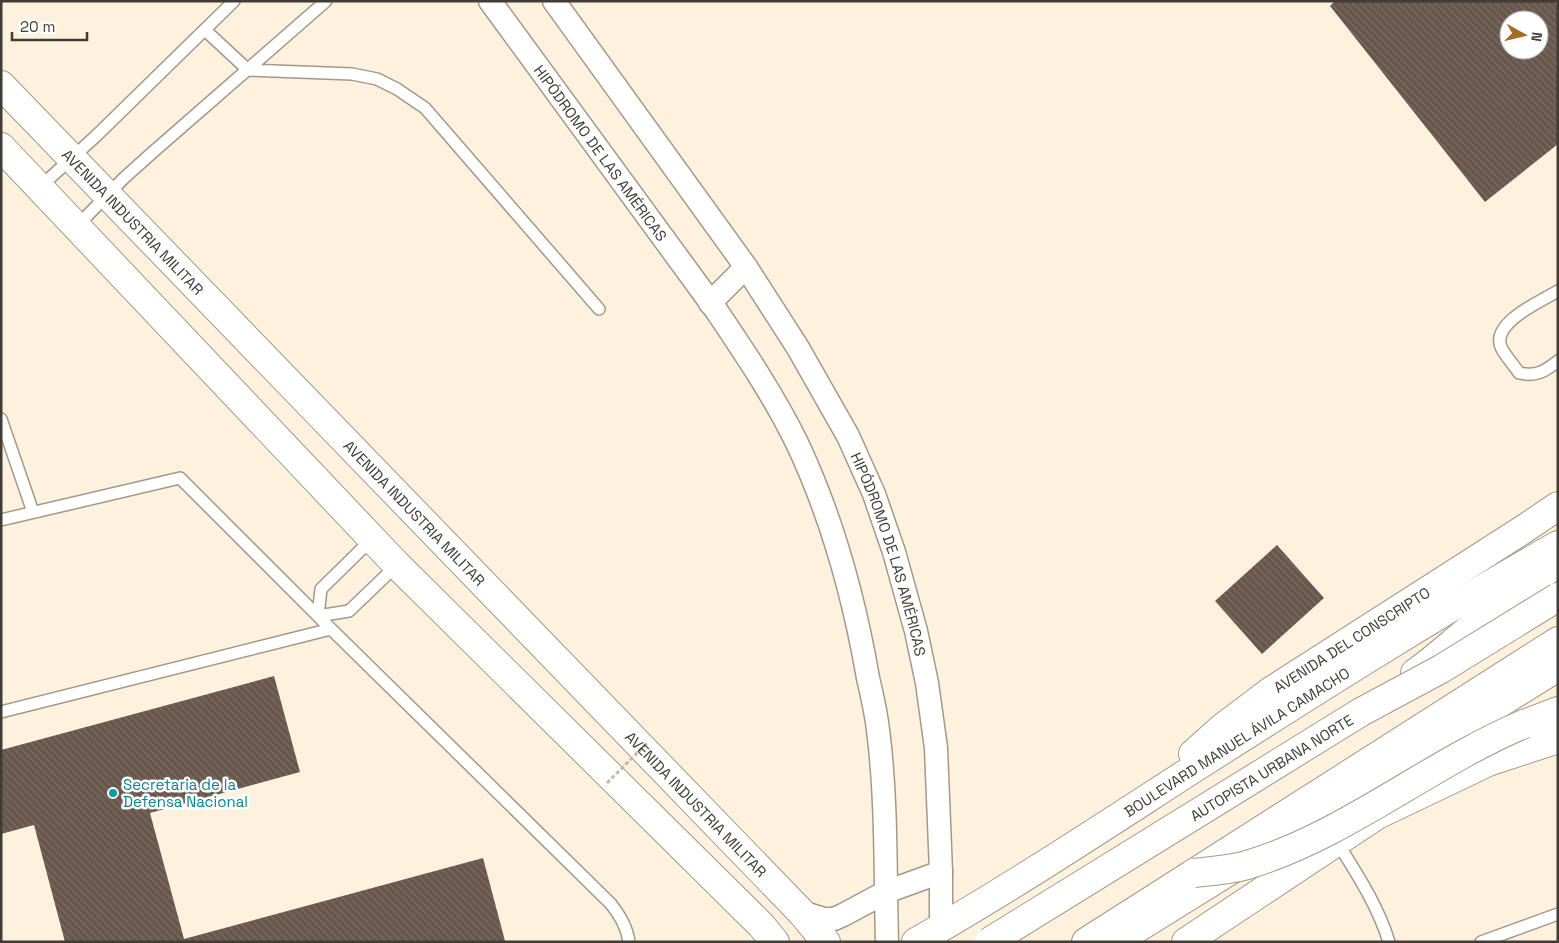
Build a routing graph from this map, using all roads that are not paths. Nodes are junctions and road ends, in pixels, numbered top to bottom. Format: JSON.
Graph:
{"nodes":[{"id":1,"x":234,"y":1,"type":"edge"},
{"id":2,"x":326,"y":1,"type":"edge"},
{"id":3,"x":490,"y":1,"type":"edge"},
{"id":4,"x":554,"y":1,"type":"edge"},
{"id":5,"x":205,"y":30,"type":"junction"},
{"id":6,"x":248,"y":70,"type":"junction"},
{"id":7,"x":1,"y":84,"type":"edge"},
{"id":8,"x":1,"y":147,"type":"edge"},
{"id":9,"x":71,"y":158,"type":"junction"},
{"id":10,"x":40,"y":187,"type":"junction"},
{"id":11,"x":109,"y":194,"type":"junction"},
{"id":12,"x":78,"y":226,"type":"junction"},
{"id":13,"x":746,"y":267,"type":"junction"},
{"id":14,"x":1558,"y":291,"type":"edge"},
{"id":15,"x":710,"y":303,"type":"junction"},
{"id":16,"x":599,"y":309,"type":"dead end"},
{"id":17,"x":1558,"y":360,"type":"edge"},
{"id":18,"x":1,"y":419,"type":"edge"},
{"id":19,"x":1558,"y":506,"type":"edge"},
{"id":20,"x":33,"y":512,"type":"junction"},
{"id":21,"x":1,"y":520,"type":"edge"},
{"id":22,"x":372,"y":539,"type":"junction"},
{"id":23,"x":1558,"y":545,"type":"edge"},
{"id":24,"x":1558,"y":562,"type":"edge"},
{"id":25,"x":397,"y":566,"type":"junction"},
{"id":26,"x":1558,"y":597,"type":"edge"},
{"id":27,"x":318,"y":616,"type":"junction"},
{"id":28,"x":330,"y":629,"type":"junction"},
{"id":29,"x":1558,"y":641,"type":"edge"},
{"id":30,"x":1558,"y":667,"type":"edge"},
{"id":31,"x":1558,"y":711,"type":"edge"},
{"id":32,"x":1,"y":712,"type":"edge"},
{"id":33,"x":1361,"y":712,"type":"junction"},
{"id":34,"x":1558,"y":739,"type":"edge"},
{"id":35,"x":651,"y":753,"type":"junction"},
{"id":36,"x":617,"y":789,"type":"junction"},
{"id":37,"x":1160,"y":790,"type":"junction"},
{"id":38,"x":1337,"y":842,"type":"junction"},
{"id":39,"x":941,"y":872,"type":"junction"},
{"id":40,"x":1194,"y":873,"type":"junction"},
{"id":41,"x":886,"y":892,"type":"junction"},
{"id":42,"x":801,"y":912,"type":"junction"},
{"id":43,"x":1558,"y":914,"type":"edge"},
{"id":44,"x":947,"y":937,"type":"edge"},
{"id":45,"x":999,"y":940,"type":"edge"},
{"id":46,"x":629,"y":942,"type":"edge"},
{"id":47,"x":775,"y":942,"type":"edge"},
{"id":48,"x":826,"y":942,"type":"edge"},
{"id":49,"x":887,"y":942,"type":"edge"},
{"id":50,"x":916,"y":942,"type":"edge"},
{"id":51,"x":1086,"y":942,"type":"edge"},
{"id":52,"x":1115,"y":942,"type":"edge"},
{"id":53,"x":1186,"y":942,"type":"edge"},
{"id":54,"x":1389,"y":942,"type":"edge"},
{"id":55,"x":1481,"y":942,"type":"edge"}],
"edges":[{"from":1,"to":5,"type":"lane"},
{"from":2,"to":6,"type":"lane"},
{"from":3,"to":15,"type":"street","name":"HIPÓDROMO DE LAS AMÉRICAS"},
{"from":4,"to":13,"type":"street","name":"HIPÓDROMO DE LAS AMÉRICAS"},
{"from":5,"to":6,"type":"lane"},
{"from":5,"to":9,"type":"lane"},
{"from":6,"to":11,"type":"lane"},
{"from":6,"to":16,"type":"lane"},
{"from":7,"to":9,"type":"main road","name":"AVENIDA INDUSTRIA MILITAR"},
{"from":8,"to":10,"type":"main road"},
{"from":9,"to":10,"type":"lane"},
{"from":9,"to":11,"type":"main road","name":"AVENIDA INDUSTRIA MILITAR"},
{"from":10,"to":12,"type":"main road"},
{"from":11,"to":12,"type":"lane"},
{"from":11,"to":35,"type":"main road","name":"AVENIDA INDUSTRIA MILITAR"},
{"from":12,"to":22,"type":"main road"},
{"from":13,"to":15,"type":"street"},
{"from":13,"to":39,"type":"street","name":"HIPÓDROMO DE LAS AMÉRICAS"},
{"from":14,"to":17,"type":"lane"},
{"from":15,"to":41,"type":"street","name":"HIPÓDROMO DE LAS AMÉRICAS"},
{"from":18,"to":20,"type":"lane"},
{"from":19,"to":37,"type":"main road","name":"AVENIDA DEL CONSCRIPTO"},
{"from":20,"to":21,"type":"lane"},
{"from":20,"to":27,"type":"lane"},
{"from":22,"to":25,"type":"main road"},
{"from":22,"to":27,"type":"lane"},
{"from":23,"to":37,"type":"main road","name":"BOULEVARD MANUEL ÁVILA CAMACHO"},
{"from":24,"to":33,"type":"main road","bridge":true},
{"from":25,"to":27,"type":"lane"},
{"from":25,"to":36,"type":"main road"},
{"from":26,"to":33,"type":"main road","name":"AUTOPISTA URBANA NORTE","bridge":true},
{"from":26,"to":45,"type":"main road"},
{"from":27,"to":28,"type":"lane"},
{"from":28,"to":32,"type":"lane"},
{"from":28,"to":46,"type":"lane"},
{"from":29,"to":40,"type":"main road"},
{"from":30,"to":52,"type":"main road"},
{"from":31,"to":40,"type":"main road","bridge":true},
{"from":33,"to":45,"type":"main road","name":"AUTOPISTA URBANA NORTE","bridge":true},
{"from":34,"to":38,"type":"main road"},
{"from":35,"to":36,"type":"main road"},
{"from":35,"to":42,"type":"main road","name":"AVENIDA INDUSTRIA MILITAR"},
{"from":36,"to":47,"type":"main road"},
{"from":37,"to":44,"type":"main road","name":"BOULEVARD MANUEL ÁVILA CAMACHO"},
{"from":38,"to":53,"type":"main road"},
{"from":38,"to":54,"type":"lane"},
{"from":39,"to":41,"type":"street"},
{"from":39,"to":44,"type":"street","name":"HIPÓDROMO DE LAS AMÉRICAS"},
{"from":40,"to":51,"type":"main road"},
{"from":41,"to":42,"type":"street"},
{"from":41,"to":49,"type":"street","name":"HIPÓDROMO DE LAS AMÉRICAS"},
{"from":42,"to":48,"type":"main road","name":"AVENIDA INDUSTRIA MILITAR"},
{"from":43,"to":55,"type":"lane"},
{"from":44,"to":50,"type":"main road"}]}
